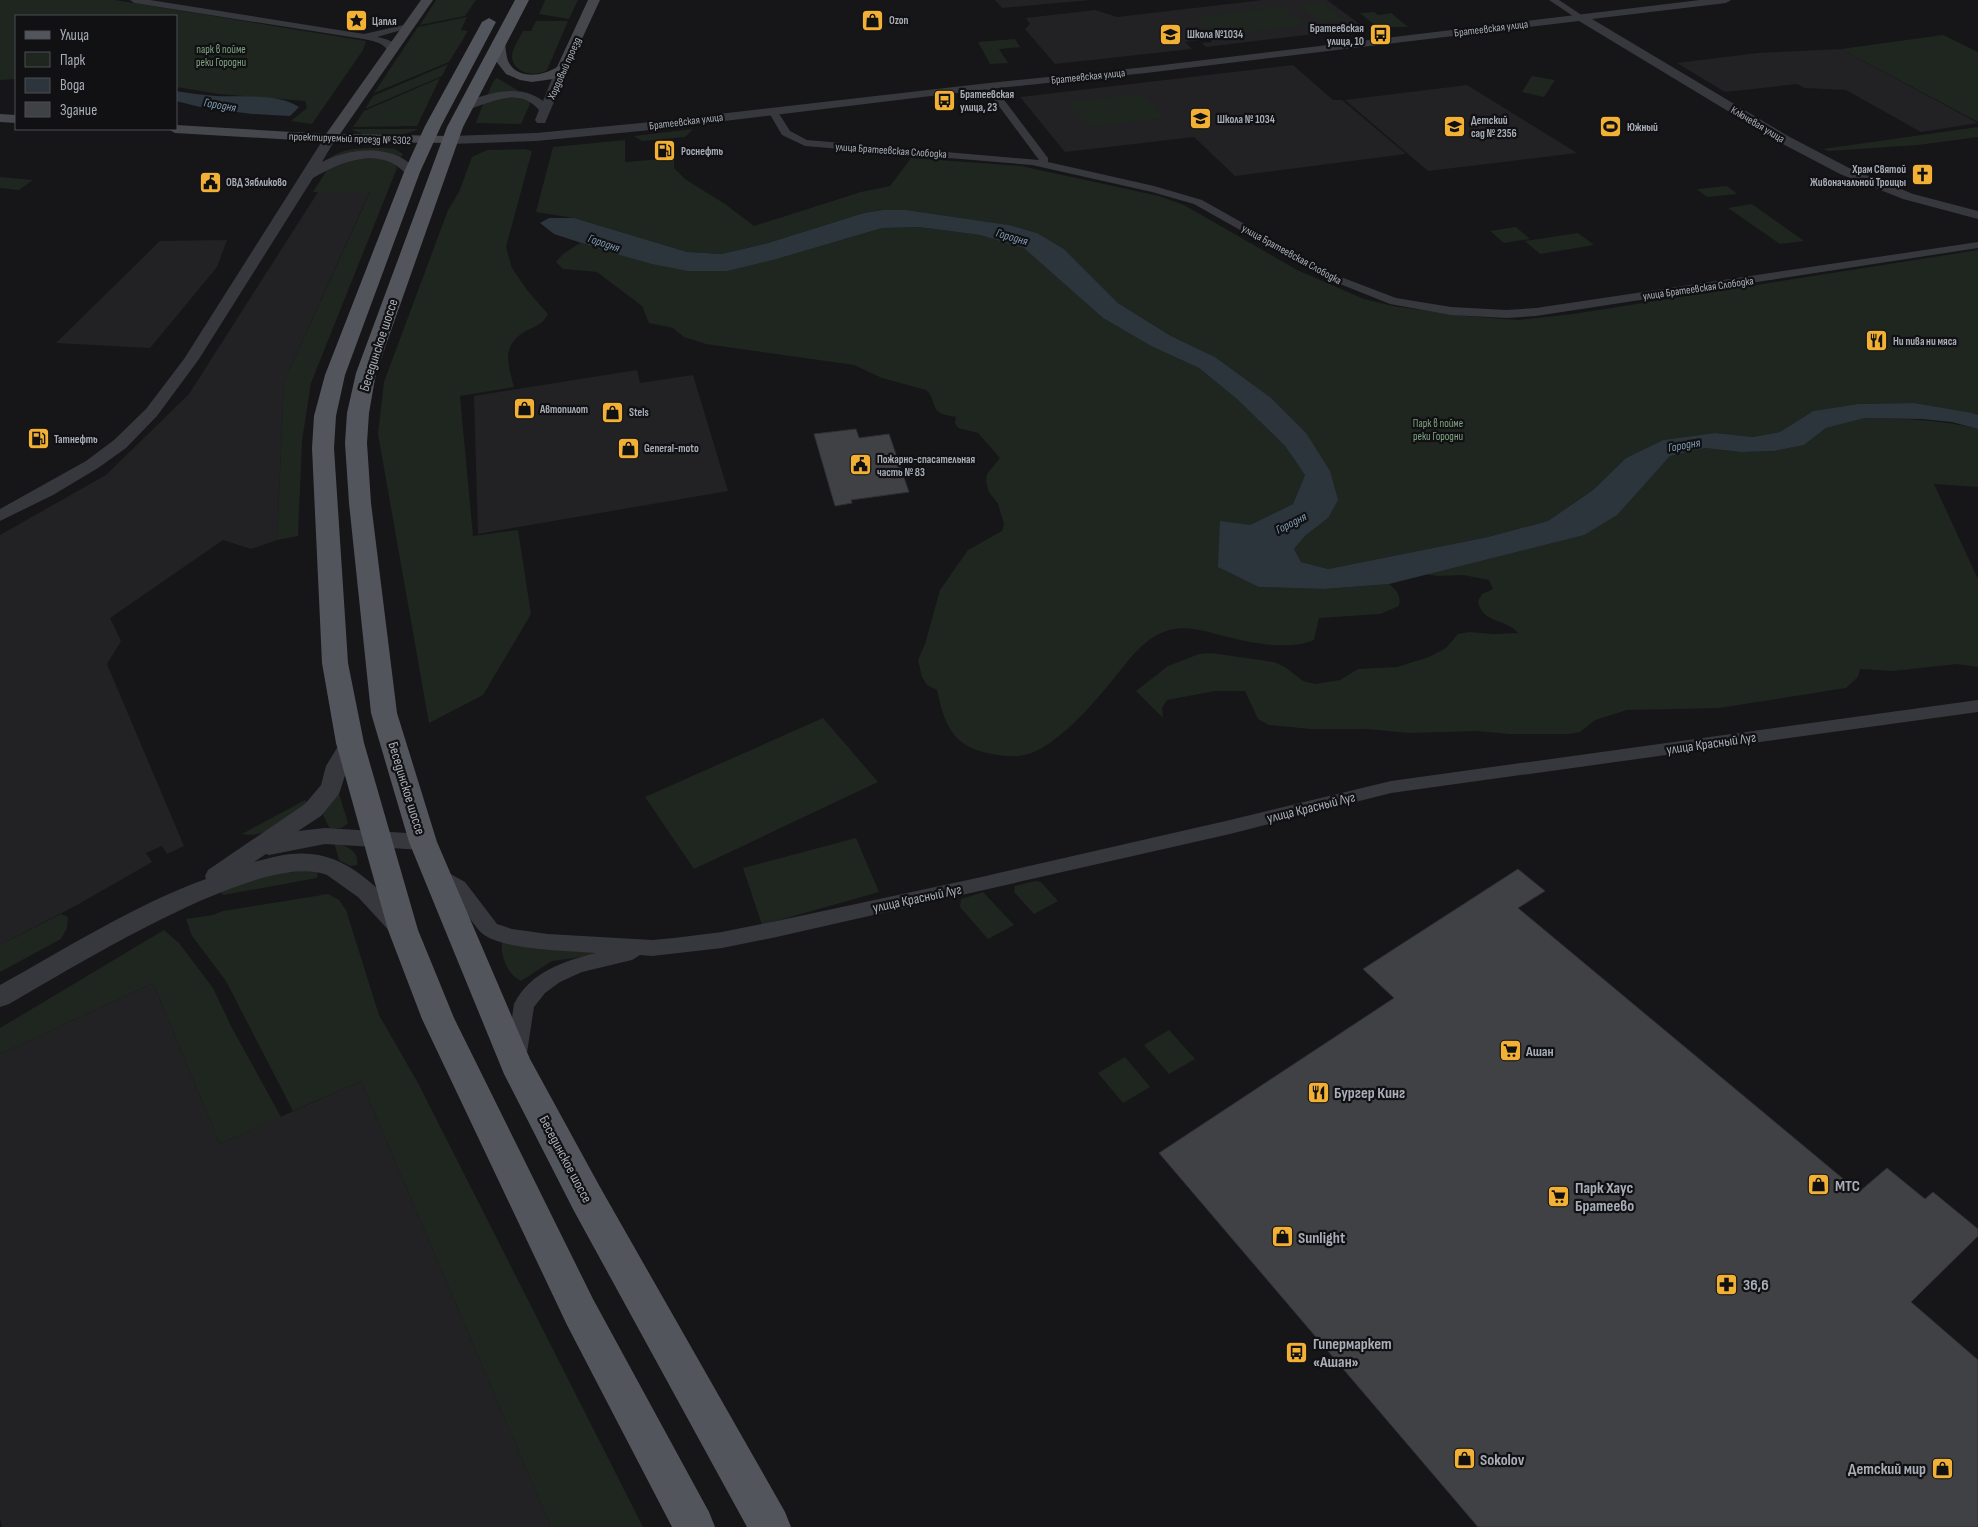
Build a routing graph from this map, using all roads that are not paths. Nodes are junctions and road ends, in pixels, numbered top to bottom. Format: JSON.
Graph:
{"nodes":[{"id":1,"x":134,"y":0,"type":"edge"},
{"id":2,"x":427,"y":0,"type":"edge"},
{"id":3,"x":522,"y":0,"type":"edge"},
{"id":4,"x":594,"y":0,"type":"edge"},
{"id":5,"x":1554,"y":0,"type":"edge"},
{"id":6,"x":1726,"y":0,"type":"edge"},
{"id":7,"x":496,"y":8,"type":"dead end"},
{"id":8,"x":1582,"y":18,"type":"junction"},
{"id":9,"x":408,"y":27,"type":"junction"},
{"id":10,"x":362,"y":36,"type":"junction"},
{"id":11,"x":499,"y":43,"type":"junction"},
{"id":12,"x":391,"y":50,"type":"junction"},
{"id":13,"x":562,"y":69,"type":"junction"},
{"id":14,"x":516,"y":76,"type":"junction"},
{"id":15,"x":988,"y":86,"type":"junction"},
{"id":16,"x":548,"y":105,"type":"junction"},
{"id":17,"x":466,"y":106,"type":"junction"},
{"id":18,"x":773,"y":111,"type":"junction"},
{"id":19,"x":0,"y":118,"type":"edge"},
{"id":20,"x":15,"y":119,"type":"edge"},
{"id":21,"x":178,"y":129,"type":"edge"},
{"id":22,"x":536,"y":137,"type":"junction"},
{"id":23,"x":330,"y":138,"type":"junction"},
{"id":24,"x":426,"y":140,"type":"junction"},
{"id":25,"x":450,"y":140,"type":"junction"},
{"id":26,"x":1042,"y":164,"type":"junction"},
{"id":27,"x":412,"y":172,"type":"junction"},
{"id":28,"x":308,"y":176,"type":"junction"},
{"id":29,"x":1978,"y":215,"type":"edge"},
{"id":30,"x":1978,"y":245,"type":"edge"},
{"id":31,"x":0,"y":516,"type":"edge"},
{"id":32,"x":1978,"y":706,"type":"edge"},
{"id":33,"x":350,"y":743,"type":"junction"},
{"id":34,"x":376,"y":838,"type":"junction"},
{"id":35,"x":423,"y":842,"type":"junction"},
{"id":36,"x":257,"y":848,"type":"junction"},
{"id":37,"x":435,"y":872,"type":"junction"},
{"id":38,"x":178,"y":900,"type":"junction"},
{"id":39,"x":403,"y":930,"type":"junction"},
{"id":40,"x":652,"y":948,"type":"junction"},
{"id":41,"x":0,"y":997,"type":"edge"},
{"id":42,"x":516,"y":1064,"type":"junction"},
{"id":43,"x":694,"y":1527,"type":"edge"},
{"id":44,"x":770,"y":1527,"type":"edge"}],
"edges":[{"from":1,"to":10,"type":"street"},
{"from":2,"to":9,"type":"main road"},
{"from":3,"to":11,"type":"main road","name":"Бесединское шоссе"},
{"from":4,"to":13,"type":"main road","name":"Хордовый проезд"},
{"from":5,"to":8,"type":"street","name":"Ключевая улица"},
{"from":6,"to":8,"type":"street","name":"Братеевская улица"},
{"from":7,"to":24,"type":"main road","name":"Бесединское шоссе"},
{"from":8,"to":15,"type":"street","name":"Братеевская улица"},
{"from":8,"to":29,"type":"street","name":"Ключевая улица"},
{"from":9,"to":10,"type":"street"},
{"from":9,"to":12,"type":"main road"},
{"from":10,"to":12,"type":"street"},
{"from":11,"to":14,"type":"main road"},
{"from":11,"to":17,"type":"main road","name":"Бесединское шоссе"},
{"from":12,"to":23,"type":"main road"},
{"from":13,"to":14,"type":"main road"},
{"from":13,"to":16,"type":"street","name":"Хордовый проезд"},
{"from":14,"to":16,"type":"street"},
{"from":15,"to":18,"type":"street","name":"Братеевская улица"},
{"from":15,"to":26,"type":"street"},
{"from":16,"to":17,"type":"street"},
{"from":16,"to":22,"type":"street","name":"Хордовый проезд"},
{"from":17,"to":25,"type":"main road","name":"Бесединское шоссе"},
{"from":18,"to":22,"type":"street","name":"Братеевская улица"},
{"from":18,"to":26,"type":"street","name":"улица Братеевская Слободка"},
{"from":19,"to":20,"type":"main road"},
{"from":21,"to":23,"type":"main road","name":"проектируемый проезд № 5302"},
{"from":22,"to":25,"type":"street","name":"Братеевская улица"},
{"from":23,"to":24,"type":"main road","name":"проектируемый проезд № 5302"},
{"from":23,"to":28,"type":"street"},
{"from":24,"to":25,"type":"main road","name":"проектируемый проезд № 5302"},
{"from":24,"to":27,"type":"main road","name":"Бесединское шоссе"},
{"from":25,"to":35,"type":"main road","name":"Бесединское шоссе"},
{"from":26,"to":30,"type":"street","name":"улица Братеевская Слободка"},
{"from":27,"to":28,"type":"street"},
{"from":27,"to":33,"type":"main road","name":"Бесединское шоссе"},
{"from":28,"to":31,"type":"street"},
{"from":32,"to":40,"type":"street","name":"улица Красный Луг"},
{"from":33,"to":34,"type":"main road","name":"Бесединское шоссе"},
{"from":33,"to":36,"type":"street"},
{"from":34,"to":35,"type":"street"},
{"from":34,"to":36,"type":"street"},
{"from":34,"to":39,"type":"main road","name":"Бесединское шоссе"},
{"from":35,"to":37,"type":"main road","name":"Бесединское шоссе"},
{"from":36,"to":38,"type":"street"},
{"from":37,"to":40,"type":"street","name":"улица Красный Луг"},
{"from":37,"to":42,"type":"main road","name":"Бесединское шоссе"},
{"from":38,"to":39,"type":"street"},
{"from":38,"to":41,"type":"street"},
{"from":39,"to":43,"type":"main road","name":"Бесединское шоссе"},
{"from":40,"to":42,"type":"street","name":"улица Красный Луг"},
{"from":42,"to":44,"type":"main road","name":"Бесединское шоссе"}]}
